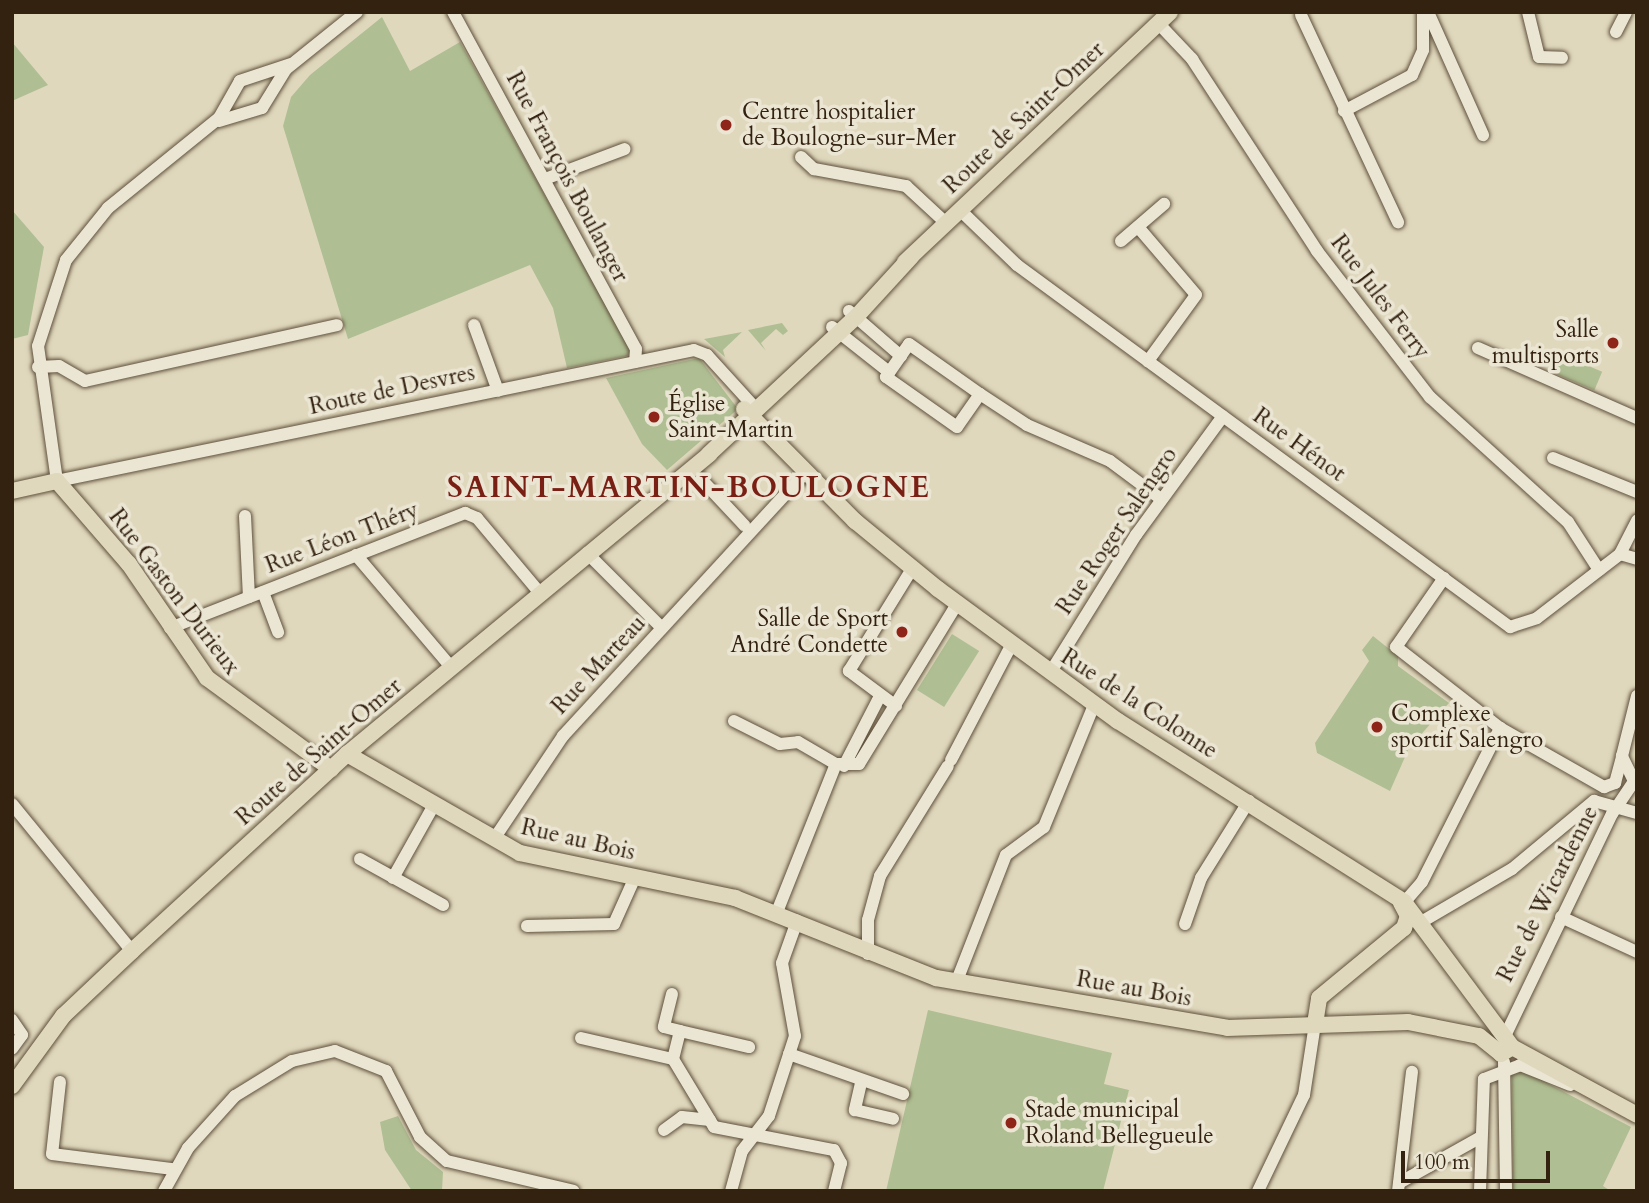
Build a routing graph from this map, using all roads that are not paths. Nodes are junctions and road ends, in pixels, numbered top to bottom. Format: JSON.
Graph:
{"nodes":[{"id":1,"x":357,"y":12,"type":"edge"},
{"id":2,"x":453,"y":12,"type":"edge"},
{"id":3,"x":1423,"y":12,"type":"edge"},
{"id":4,"x":1429,"y":12,"type":"edge"},
{"id":5,"x":1528,"y":12,"type":"edge"},
{"id":6,"x":1626,"y":12,"type":"edge"},
{"id":7,"x":1301,"y":15,"type":"dead end"},
{"id":8,"x":1164,"y":18,"type":"edge"},
{"id":9,"x":1616,"y":32,"type":"dead end"},
{"id":10,"x":1562,"y":58,"type":"dead end"},
{"id":11,"x":291,"y":64,"type":"junction"},
{"id":12,"x":255,"y":78,"type":"junction"},
{"id":13,"x":234,"y":96,"type":"junction"},
{"id":14,"x":268,"y":96,"type":"junction"},
{"id":15,"x":249,"y":111,"type":"junction"},
{"id":16,"x":1344,"y":111,"type":"junction"},
{"id":17,"x":213,"y":125,"type":"junction"},
{"id":18,"x":1483,"y":135,"type":"dead end"},
{"id":19,"x":625,"y":149,"type":"dead end"},
{"id":20,"x":802,"y":157,"type":"dead end"},
{"id":21,"x":545,"y":179,"type":"junction"},
{"id":22,"x":1164,"y":204,"type":"dead end"},
{"id":23,"x":960,"y":210,"type":"junction"},
{"id":24,"x":1398,"y":222,"type":"dead end"},
{"id":25,"x":946,"y":223,"type":"junction"},
{"id":26,"x":1138,"y":227,"type":"junction"},
{"id":27,"x":1122,"y":242,"type":"dead end"},
{"id":28,"x":853,"y":314,"type":"junction"},
{"id":29,"x":337,"y":325,"type":"dead end"},
{"id":30,"x":474,"y":325,"type":"dead end"},
{"id":31,"x":836,"y":330,"type":"junction"},
{"id":32,"x":1478,"y":348,"type":"dead end"},
{"id":33,"x":901,"y":356,"type":"junction"},
{"id":34,"x":1148,"y":361,"type":"junction"},
{"id":35,"x":635,"y":362,"type":"junction"},
{"id":36,"x":38,"y":367,"type":"junction"},
{"id":37,"x":889,"y":372,"type":"junction"},
{"id":38,"x":498,"y":391,"type":"junction"},
{"id":39,"x":980,"y":394,"type":"junction"},
{"id":40,"x":750,"y":409,"type":"junction"},
{"id":41,"x":1223,"y":416,"type":"junction"},
{"id":42,"x":1637,"y":418,"type":"edge"},
{"id":43,"x":1553,"y":458,"type":"dead end"},
{"id":44,"x":806,"y":472,"type":"junction"},
{"id":45,"x":701,"y":479,"type":"dead end"},
{"id":46,"x":57,"y":481,"type":"junction"},
{"id":47,"x":12,"y":491,"type":"edge"},
{"id":48,"x":1637,"y":492,"type":"edge"},
{"id":49,"x":1161,"y":499,"type":"junction"},
{"id":50,"x":245,"y":516,"type":"dead end"},
{"id":51,"x":1637,"y":520,"type":"edge"},
{"id":52,"x":748,"y":529,"type":"junction"},
{"id":53,"x":587,"y":553,"type":"junction"},
{"id":54,"x":1620,"y":554,"type":"junction"},
{"id":55,"x":356,"y":555,"type":"junction"},
{"id":56,"x":1637,"y":559,"type":"edge"},
{"id":57,"x":912,"y":569,"type":"junction"},
{"id":58,"x":1598,"y":570,"type":"junction"},
{"id":59,"x":1444,"y":578,"type":"junction"},
{"id":60,"x":263,"y":592,"type":"junction"},
{"id":61,"x":540,"y":593,"type":"junction"},
{"id":62,"x":249,"y":597,"type":"junction"},
{"id":63,"x":957,"y":604,"type":"junction"},
{"id":64,"x":170,"y":628,"type":"junction"},
{"id":65,"x":662,"y":628,"type":"junction"},
{"id":66,"x":278,"y":632,"type":"dead end"},
{"id":67,"x":1012,"y":644,"type":"junction"},
{"id":68,"x":451,"y":667,"type":"junction"},
{"id":69,"x":1051,"y":673,"type":"junction"},
{"id":70,"x":880,"y":696,"type":"junction"},
{"id":71,"x":1637,"y":696,"type":"edge"},
{"id":72,"x":1094,"y":705,"type":"junction"},
{"id":73,"x":896,"y":706,"type":"junction"},
{"id":74,"x":734,"y":721,"type":"dead end"},
{"id":75,"x":1500,"y":728,"type":"junction"},
{"id":76,"x":1632,"y":739,"type":"edge"},
{"id":77,"x":347,"y":754,"type":"junction"},
{"id":78,"x":1622,"y":756,"type":"junction"},
{"id":79,"x":840,"y":765,"type":"junction"},
{"id":80,"x":331,"y":769,"type":"junction"},
{"id":81,"x":1635,"y":779,"type":"edge"},
{"id":82,"x":1249,"y":801,"type":"junction"},
{"id":83,"x":12,"y":803,"type":"edge"},
{"id":84,"x":1617,"y":804,"type":"junction"},
{"id":85,"x":435,"y":805,"type":"junction"},
{"id":86,"x":1637,"y":813,"type":"edge"},
{"id":87,"x":494,"y":839,"type":"junction"},
{"id":88,"x":360,"y":859,"type":"dead end"},
{"id":89,"x":635,"y":877,"type":"junction"},
{"id":90,"x":393,"y":878,"type":"junction"},
{"id":91,"x":1422,"y":882,"type":"junction"},
{"id":92,"x":1401,"y":902,"type":"junction"},
{"id":93,"x":443,"y":905,"type":"dead end"},
{"id":94,"x":777,"y":912,"type":"junction"},
{"id":95,"x":1561,"y":917,"type":"junction"},
{"id":96,"x":797,"y":921,"type":"junction"},
{"id":97,"x":1429,"y":921,"type":"junction"},
{"id":98,"x":1185,"y":924,"type":"dead end"},
{"id":99,"x":527,"y":926,"type":"dead end"},
{"id":100,"x":1404,"y":928,"type":"junction"},
{"id":101,"x":132,"y":951,"type":"junction"},
{"id":102,"x":1637,"y":952,"type":"edge"},
{"id":103,"x":867,"y":954,"type":"junction"},
{"id":104,"x":956,"y":983,"type":"junction"},
{"id":105,"x":672,"y":994,"type":"dead end"},
{"id":106,"x":1483,"y":1002,"type":"junction"},
{"id":107,"x":1517,"y":1002,"type":"junction"},
{"id":108,"x":12,"y":1020,"type":"edge"},
{"id":109,"x":1315,"y":1024,"type":"junction"},
{"id":110,"x":680,"y":1031,"type":"junction"},
{"id":111,"x":581,"y":1038,"type":"dead end"},
{"id":112,"x":749,"y":1047,"type":"dead end"},
{"id":113,"x":1504,"y":1047,"type":"junction"},
{"id":114,"x":12,"y":1049,"type":"edge"},
{"id":115,"x":789,"y":1054,"type":"junction"},
{"id":116,"x":673,"y":1059,"type":"junction"},
{"id":117,"x":1412,"y":1072,"type":"dead end"},
{"id":118,"x":60,"y":1082,"type":"dead end"},
{"id":119,"x":861,"y":1083,"type":"junction"},
{"id":120,"x":12,"y":1086,"type":"edge"},
{"id":121,"x":903,"y":1094,"type":"dead end"},
{"id":122,"x":1637,"y":1115,"type":"edge"},
{"id":123,"x":893,"y":1119,"type":"dead end"},
{"id":124,"x":710,"y":1120,"type":"junction"},
{"id":125,"x":664,"y":1130,"type":"dead end"},
{"id":126,"x":756,"y":1134,"type":"junction"},
{"id":127,"x":1481,"y":1137,"type":"junction"},
{"id":128,"x":173,"y":1169,"type":"junction"},
{"id":129,"x":1399,"y":1187,"type":"edge"},
{"id":130,"x":164,"y":1191,"type":"edge"},
{"id":131,"x":574,"y":1191,"type":"edge"},
{"id":132,"x":732,"y":1191,"type":"edge"},
{"id":133,"x":834,"y":1191,"type":"edge"},
{"id":134,"x":1258,"y":1191,"type":"edge"},
{"id":135,"x":1480,"y":1191,"type":"edge"},
{"id":136,"x":1506,"y":1191,"type":"edge"}],
"edges":[{"from":1,"to":11,"type":"street"},
{"from":2,"to":21,"type":"street","name":"Rue François Boulanger"},
{"from":3,"to":16,"type":"street"},
{"from":4,"to":18,"type":"street"},
{"from":5,"to":10,"type":"street"},
{"from":6,"to":9,"type":"street"},
{"from":7,"to":16,"type":"street"},
{"from":8,"to":23,"type":"main road","name":"Route de Saint-Omer"},
{"from":8,"to":58,"type":"street","name":"Rue Jules Ferry"},
{"from":11,"to":12,"type":"street"},
{"from":11,"to":14,"type":"street"},
{"from":12,"to":13,"type":"street"},
{"from":12,"to":14,"type":"street"},
{"from":13,"to":15,"type":"street"},
{"from":13,"to":17,"type":"street"},
{"from":14,"to":15,"type":"street"},
{"from":15,"to":17,"type":"street"},
{"from":16,"to":24,"type":"street"},
{"from":17,"to":36,"type":"street"},
{"from":19,"to":21,"type":"street"},
{"from":20,"to":25,"type":"street"},
{"from":21,"to":35,"type":"street","name":"Rue François Boulanger"},
{"from":22,"to":26,"type":"street"},
{"from":23,"to":25,"type":"main road","name":"Route de Saint-Omer"},
{"from":23,"to":34,"type":"street","name":"Rue Hénot"},
{"from":25,"to":28,"type":"main road","name":"Route de Saint-Omer"},
{"from":26,"to":27,"type":"street"},
{"from":26,"to":34,"type":"street"},
{"from":28,"to":31,"type":"main road","name":"Route de Saint-Omer"},
{"from":28,"to":33,"type":"street"},
{"from":29,"to":36,"type":"street"},
{"from":30,"to":38,"type":"street"},
{"from":31,"to":37,"type":"street"},
{"from":31,"to":40,"type":"main road","name":"Route de Saint-Omer"},
{"from":32,"to":42,"type":"street"},
{"from":33,"to":37,"type":"street"},
{"from":33,"to":39,"type":"street"},
{"from":34,"to":41,"type":"street","name":"Rue Hénot"},
{"from":35,"to":38,"type":"street","name":"Route de Desvres"},
{"from":35,"to":40,"type":"street","name":"Route de Desvres"},
{"from":36,"to":46,"type":"street"},
{"from":37,"to":39,"type":"street"},
{"from":38,"to":46,"type":"street","name":"Route de Desvres"},
{"from":39,"to":49,"type":"street"},
{"from":40,"to":44,"type":"main road","name":"Rue de la Colonne"},
{"from":40,"to":53,"type":"main road","name":"Route de Saint-Omer"},
{"from":41,"to":49,"type":"street","name":"Rue Roger Salengro"},
{"from":41,"to":59,"type":"street","name":"Rue Hénot"},
{"from":43,"to":48,"type":"street"},
{"from":44,"to":52,"type":"street","name":"Rue Marteau"},
{"from":44,"to":57,"type":"main road","name":"Rue de la Colonne"},
{"from":45,"to":52,"type":"street"},
{"from":46,"to":47,"type":"main road","name":"Route de Desvres"},
{"from":46,"to":64,"type":"main road","name":"Rue Gaston Durieux"},
{"from":49,"to":69,"type":"street","name":"Rue Roger Salengro"},
{"from":50,"to":62,"type":"street"},
{"from":51,"to":54,"type":"street"},
{"from":52,"to":65,"type":"street","name":"Rue Marteau"},
{"from":53,"to":61,"type":"main road","name":"Route de Saint-Omer"},
{"from":53,"to":65,"type":"street"},
{"from":54,"to":56,"type":"street"},
{"from":54,"to":58,"type":"street","name":"Rue Hénot"},
{"from":55,"to":60,"type":"street","name":"Rue Léon Théry"},
{"from":55,"to":61,"type":"street","name":"Rue Léon Théry"},
{"from":55,"to":68,"type":"street"},
{"from":57,"to":63,"type":"main road","name":"Rue de la Colonne"},
{"from":57,"to":70,"type":"street"},
{"from":58,"to":59,"type":"street","name":"Rue Hénot"},
{"from":59,"to":75,"type":"street"},
{"from":60,"to":62,"type":"street","name":"Rue Léon Théry"},
{"from":60,"to":66,"type":"street"},
{"from":61,"to":68,"type":"main road","name":"Route de Saint-Omer"},
{"from":62,"to":64,"type":"street","name":"Rue Léon Théry"},
{"from":63,"to":67,"type":"main road","name":"Rue de la Colonne"},
{"from":63,"to":73,"type":"street"},
{"from":64,"to":80,"type":"main road","name":"Rue Gaston Durieux"},
{"from":65,"to":87,"type":"street","name":"Rue Marteau"},
{"from":67,"to":69,"type":"main road","name":"Rue de la Colonne"},
{"from":67,"to":103,"type":"street"},
{"from":68,"to":77,"type":"main road","name":"Route de Saint-Omer"},
{"from":69,"to":72,"type":"main road","name":"Rue de la Colonne"},
{"from":70,"to":73,"type":"street"},
{"from":70,"to":79,"type":"street"},
{"from":71,"to":76,"type":"street"},
{"from":72,"to":82,"type":"main road","name":"Rue de la Colonne"},
{"from":72,"to":104,"type":"street"},
{"from":73,"to":79,"type":"street"},
{"from":74,"to":79,"type":"street"},
{"from":75,"to":78,"type":"street"},
{"from":75,"to":91,"type":"street"},
{"from":76,"to":78,"type":"street"},
{"from":77,"to":80,"type":"main road","name":"Route de Saint-Omer"},
{"from":77,"to":85,"type":"main road","name":"Rue au Bois"},
{"from":78,"to":81,"type":"street"},
{"from":79,"to":94,"type":"street"},
{"from":80,"to":101,"type":"main road","name":"Route de Saint-Omer"},
{"from":81,"to":84,"type":"street","name":"Rue de Wicardenne"},
{"from":82,"to":92,"type":"main road","name":"Rue de la Colonne"},
{"from":82,"to":98,"type":"street"},
{"from":83,"to":101,"type":"street"},
{"from":84,"to":86,"type":"street"},
{"from":84,"to":95,"type":"street","name":"Rue de Wicardenne"},
{"from":84,"to":97,"type":"street"},
{"from":85,"to":87,"type":"main road","name":"Rue au Bois"},
{"from":85,"to":90,"type":"street"},
{"from":87,"to":89,"type":"main road","name":"Rue au Bois"},
{"from":88,"to":90,"type":"street"},
{"from":89,"to":94,"type":"main road","name":"Rue au Bois"},
{"from":89,"to":99,"type":"street"},
{"from":90,"to":93,"type":"street"},
{"from":91,"to":92,"type":"street"},
{"from":91,"to":97,"type":"street"},
{"from":92,"to":97,"type":"main road","name":"Rue de la Colonne"},
{"from":92,"to":100,"type":"main road"},
{"from":94,"to":96,"type":"main road","name":"Rue au Bois"},
{"from":95,"to":102,"type":"street"},
{"from":95,"to":107,"type":"street","name":"Rue de Wicardenne"},
{"from":96,"to":103,"type":"main road","name":"Rue au Bois"},
{"from":96,"to":115,"type":"street"},
{"from":97,"to":100,"type":"street"},
{"from":97,"to":106,"type":"main road","name":"Rue de la Colonne"},
{"from":100,"to":109,"type":"main road"},
{"from":101,"to":120,"type":"main road","name":"Route de Saint-Omer"},
{"from":103,"to":104,"type":"main road","name":"Rue au Bois"},
{"from":104,"to":109,"type":"main road","name":"Rue au Bois"},
{"from":105,"to":110,"type":"street"},
{"from":106,"to":107,"type":"street"},
{"from":106,"to":113,"type":"main road","name":"Rue de la Colonne"},
{"from":107,"to":113,"type":"street","name":"Rue de Wicardenne"},
{"from":108,"to":114,"type":"street"},
{"from":109,"to":113,"type":"main road","name":"Rue au Bois"},
{"from":109,"to":134,"type":"street"},
{"from":110,"to":112,"type":"street"},
{"from":110,"to":116,"type":"street"},
{"from":111,"to":116,"type":"street"},
{"from":113,"to":122,"type":"main road","name":"Rue au Bois"},
{"from":113,"to":127,"type":"street"},
{"from":113,"to":136,"type":"street"},
{"from":115,"to":119,"type":"street"},
{"from":115,"to":126,"type":"street"},
{"from":116,"to":124,"type":"street"},
{"from":117,"to":129,"type":"street"},
{"from":118,"to":128,"type":"street"},
{"from":119,"to":121,"type":"street"},
{"from":119,"to":123,"type":"street"},
{"from":124,"to":125,"type":"street"},
{"from":124,"to":126,"type":"street"},
{"from":126,"to":132,"type":"street"},
{"from":126,"to":133,"type":"street"},
{"from":127,"to":129,"type":"street"},
{"from":127,"to":135,"type":"street"},
{"from":128,"to":130,"type":"street"},
{"from":128,"to":131,"type":"street"}]}
